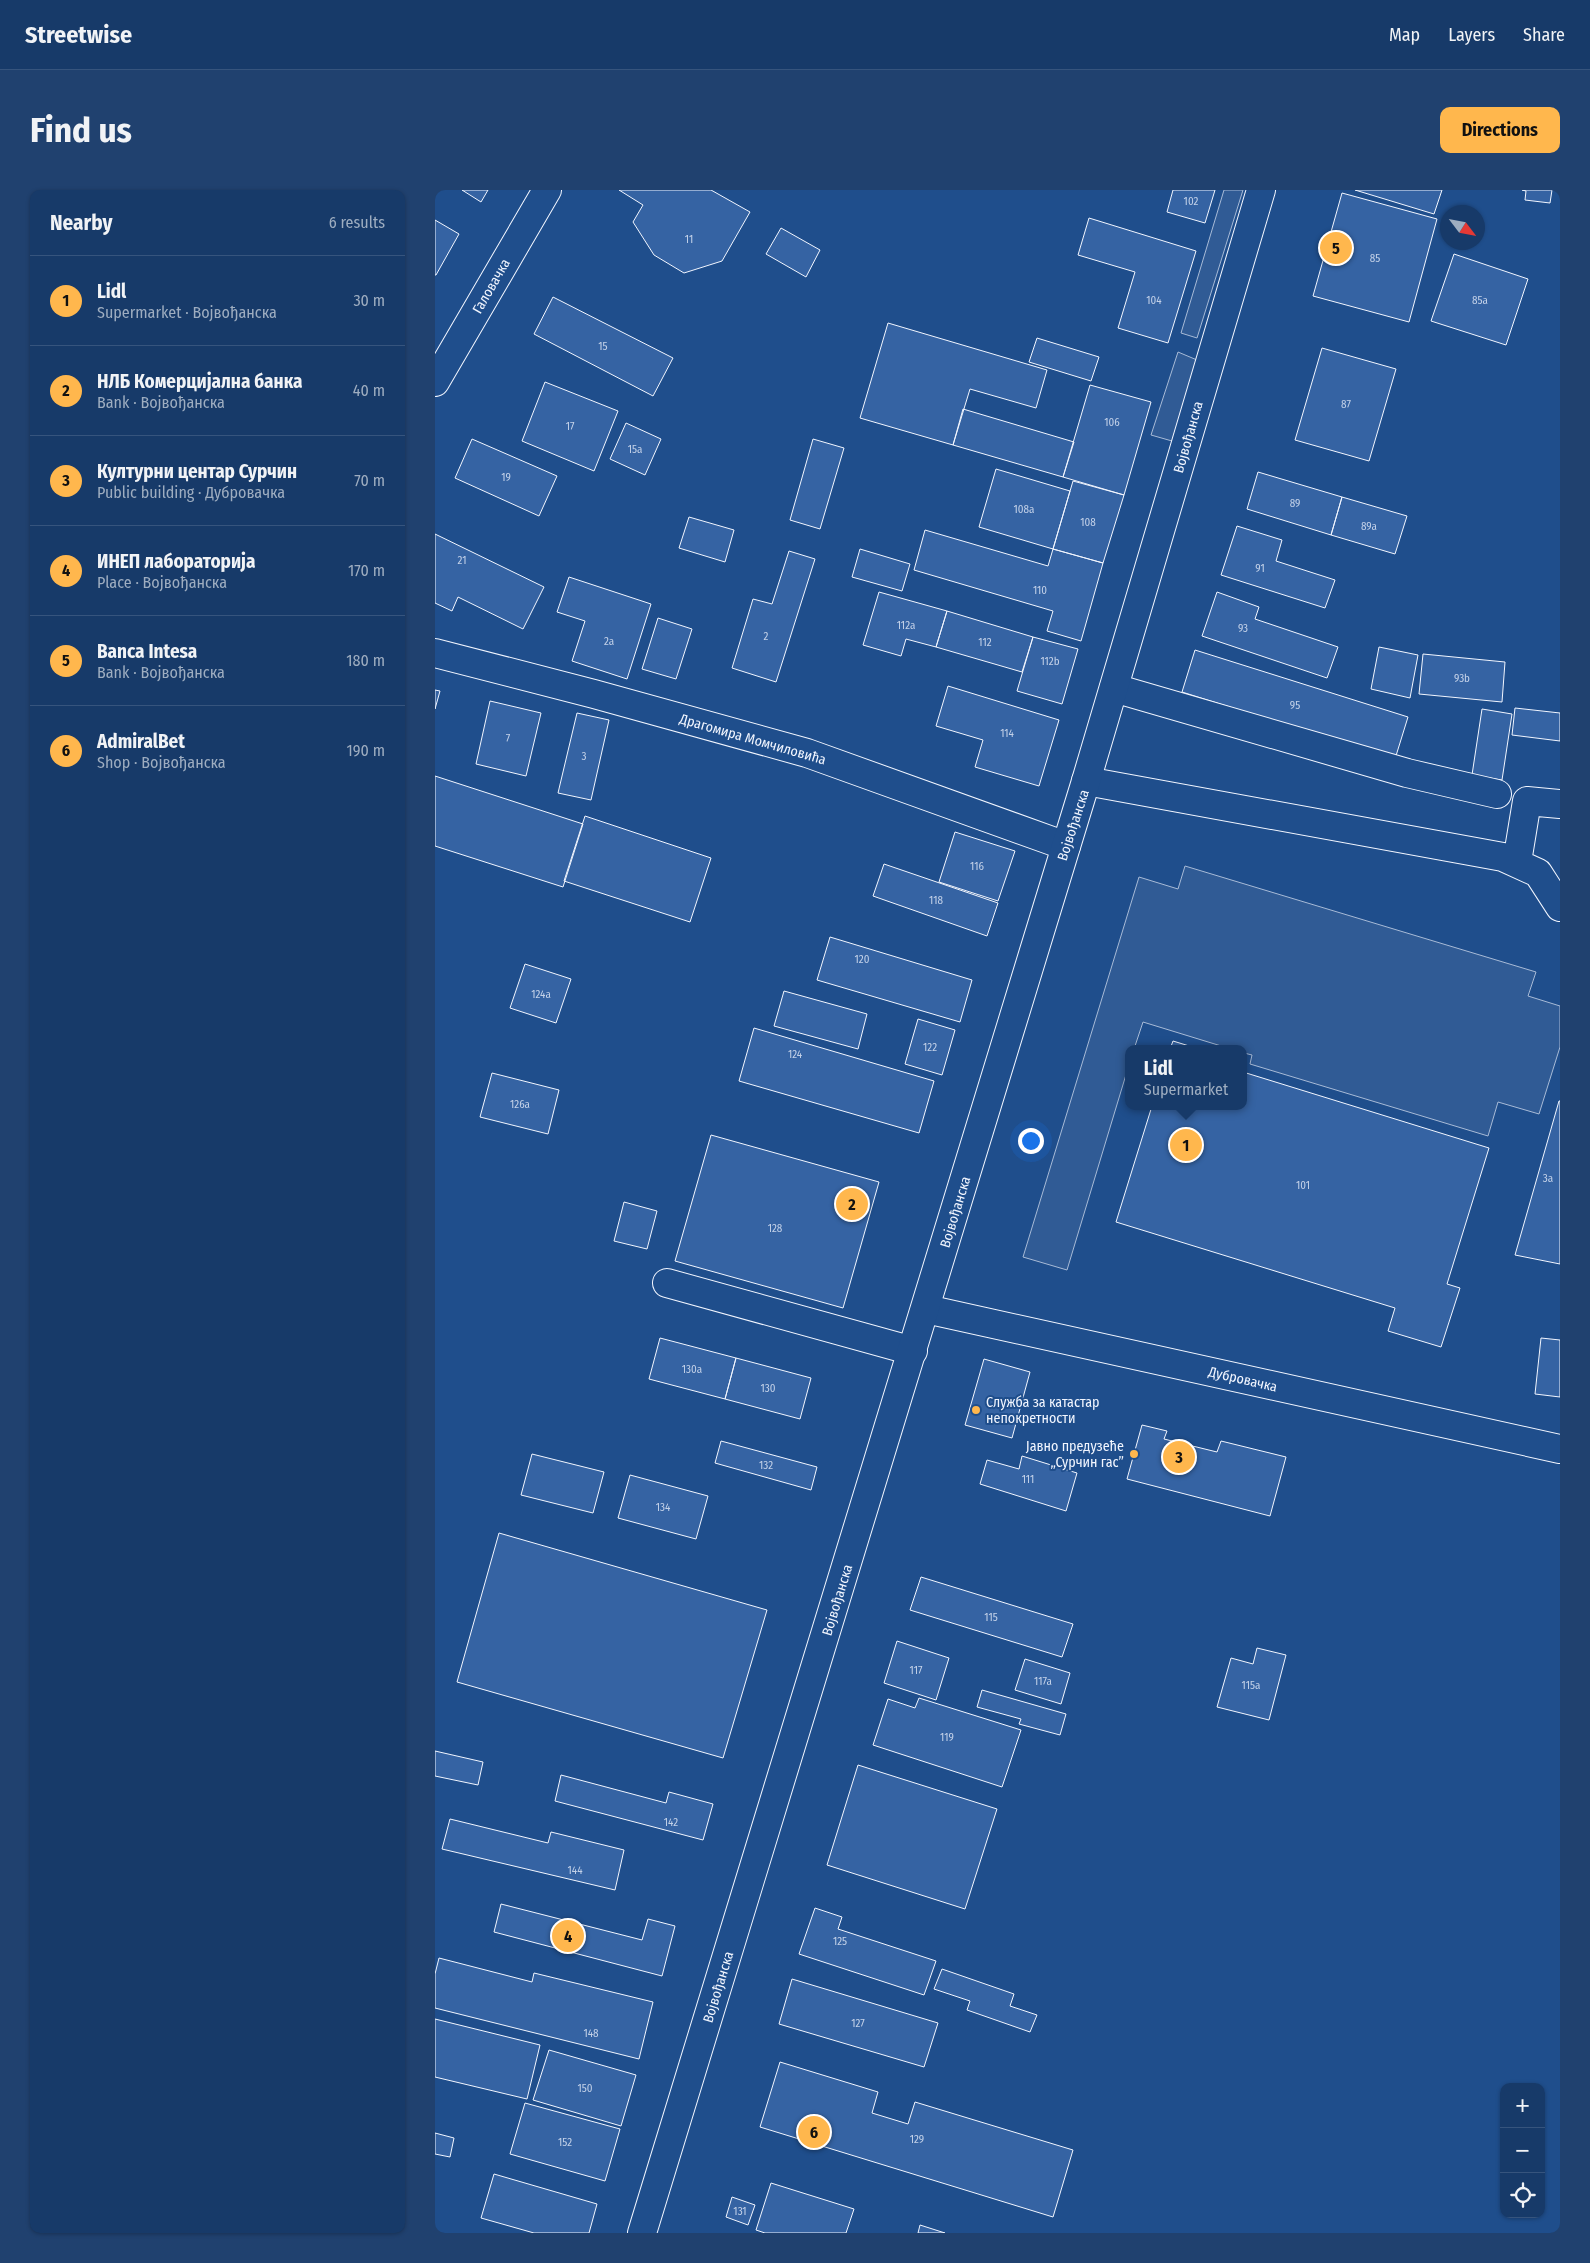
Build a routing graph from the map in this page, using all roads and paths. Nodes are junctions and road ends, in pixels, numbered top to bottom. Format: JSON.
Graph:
{"nodes":[{"id":1,"x":547,"y":190,"type":"edge"},
{"id":2,"x":1261,"y":190,"type":"edge"},
{"id":3,"x":435,"y":382,"type":"edge"},
{"id":4,"x":435,"y":653,"type":"edge"},
{"id":5,"x":1114,"y":688,"type":"junction"},
{"id":6,"x":1087,"y":781,"type":"junction"},
{"id":7,"x":1497,"y":794,"type":"dead end"},
{"id":8,"x":1560,"y":804,"type":"edge"},
{"id":9,"x":1066,"y":846,"type":"junction"},
{"id":10,"x":1517,"y":862,"type":"junction"},
{"id":11,"x":1560,"y":907,"type":"edge"},
{"id":12,"x":667,"y":1283,"type":"dead end"},
{"id":13,"x":926,"y":1309,"type":"junction"},
{"id":14,"x":913,"y":1351,"type":"junction"},
{"id":15,"x":1560,"y":1450,"type":"edge"},
{"id":16,"x":642,"y":2233,"type":"edge"}],
"edges":[{"from":1,"to":3,"type":"main road","name":"Галовачка"},
{"from":2,"to":5,"type":"main road","name":"Војвођанска"},
{"from":4,"to":9,"type":"main road","name":"Драгомира Момчиловића"},
{"from":5,"to":6,"type":"main road","name":"Војвођанска"},
{"from":5,"to":7,"type":"main road"},
{"from":6,"to":9,"type":"main road","name":"Војвођанска"},
{"from":6,"to":10,"type":"main road"},
{"from":8,"to":10,"type":"main road"},
{"from":9,"to":13,"type":"main road","name":"Војвођанска"},
{"from":10,"to":11,"type":"main road"},
{"from":12,"to":14,"type":"main road"},
{"from":13,"to":14,"type":"main road","name":"Војвођанска"},
{"from":13,"to":15,"type":"main road","name":"Дубровачка"},
{"from":14,"to":16,"type":"main road","name":"Војвођанска"}]}
